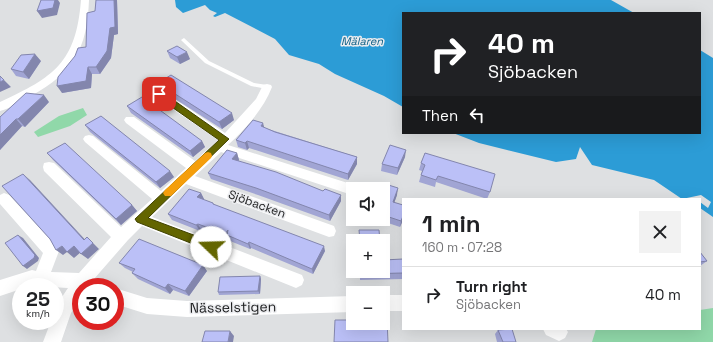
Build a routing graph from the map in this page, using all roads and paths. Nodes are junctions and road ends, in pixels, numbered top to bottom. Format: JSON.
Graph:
{"nodes":[{"id":1,"x":86,"y":0,"type":"edge"},
{"id":2,"x":184,"y":40,"type":"dead end"},
{"id":3,"x":267,"y":87,"type":"joint"},
{"id":4,"x":159,"y":94,"type":"dead end"},
{"id":5,"x":0,"y":107,"type":"edge"},
{"id":6,"x":130,"y":120,"type":"dead end"},
{"id":7,"x":89,"y":139,"type":"dead end"},
{"id":8,"x":222,"y":143,"type":"junction"},
{"id":9,"x":49,"y":167,"type":"dead end"},
{"id":10,"x":195,"y":168,"type":"junction"},
{"id":11,"x":184,"y":178,"type":"junction"},
{"id":12,"x":346,"y":188,"type":"edge"},
{"id":13,"x":4,"y":199,"type":"dead end"},
{"id":14,"x":161,"y":199,"type":"junction"},
{"id":15,"x":140,"y":219,"type":"junction"},
{"id":16,"x":329,"y":231,"type":"dead end"},
{"id":17,"x":121,"y":237,"type":"junction"},
{"id":18,"x":41,"y":278,"type":"edge"},
{"id":19,"x":92,"y":278,"type":"edge"},
{"id":20,"x":296,"y":280,"type":"dead end"},
{"id":21,"x":12,"y":284,"type":"edge"},
{"id":22,"x":0,"y":288,"type":"edge"},
{"id":23,"x":124,"y":299,"type":"edge"},
{"id":24,"x":72,"y":301,"type":"edge"},
{"id":25,"x":402,"y":303,"type":"edge"},
{"id":26,"x":346,"y":304,"type":"edge"},
{"id":27,"x":390,"y":304,"type":"edge"},
{"id":28,"x":52,"y":342,"type":"edge"}],
"edges":[{"from":1,"to":5,"type":"street"},
{"from":2,"to":3,"type":"lane"},
{"from":3,"to":8,"type":"street"},
{"from":4,"to":8,"type":"street"},
{"from":6,"to":10,"type":"street"},
{"from":7,"to":14,"type":"street"},
{"from":8,"to":10,"type":"street"},
{"from":8,"to":12,"type":"street"},
{"from":9,"to":17,"type":"street"},
{"from":10,"to":11,"type":"street"},
{"from":11,"to":14,"type":"street"},
{"from":11,"to":16,"type":"street","name":"Sjöbacken"},
{"from":13,"to":18,"type":"street"},
{"from":14,"to":15,"type":"street"},
{"from":15,"to":17,"type":"street"},
{"from":15,"to":20,"type":"street"},
{"from":17,"to":19,"type":"street"},
{"from":21,"to":22,"type":"street"},
{"from":23,"to":26,"type":"street","name":"Nässelstigen"},
{"from":24,"to":28,"type":"street"},
{"from":25,"to":27,"type":"street"}]}
